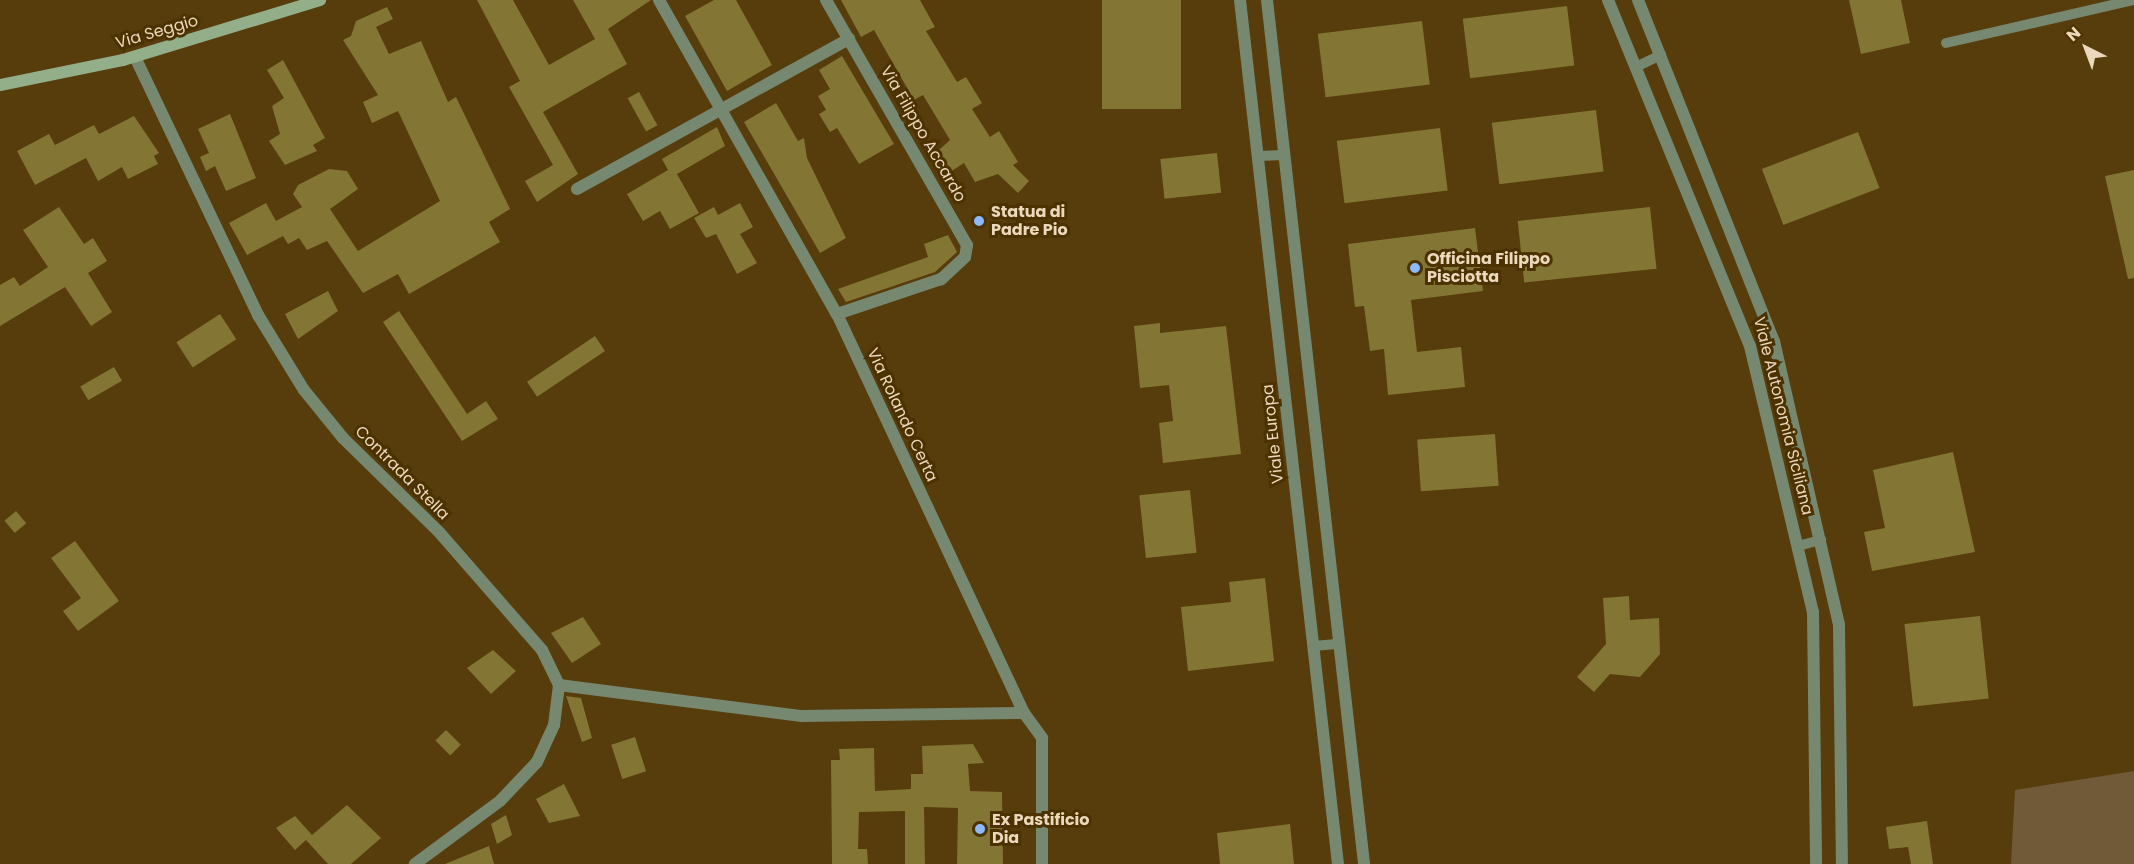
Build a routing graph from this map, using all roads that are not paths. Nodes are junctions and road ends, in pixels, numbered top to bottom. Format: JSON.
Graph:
{"nodes":[{"id":1,"x":320,"y":0,"type":"edge"},
{"id":2,"x":659,"y":0,"type":"edge"},
{"id":3,"x":826,"y":0,"type":"edge"},
{"id":4,"x":1240,"y":0,"type":"edge"},
{"id":5,"x":1267,"y":0,"type":"edge"},
{"id":6,"x":1608,"y":0,"type":"edge"},
{"id":7,"x":1638,"y":0,"type":"edge"},
{"id":8,"x":2133,"y":0,"type":"edge"},
{"id":9,"x":849,"y":39,"type":"junction"},
{"id":10,"x":1946,"y":43,"type":"dead end"},
{"id":11,"x":1661,"y":55,"type":"junction"},
{"id":12,"x":135,"y":57,"type":"junction"},
{"id":13,"x":1636,"y":67,"type":"junction"},
{"id":14,"x":0,"y":85,"type":"edge"},
{"id":15,"x":721,"y":110,"type":"junction"},
{"id":16,"x":1284,"y":155,"type":"junction"},
{"id":17,"x":1258,"y":156,"type":"junction"},
{"id":18,"x":577,"y":189,"type":"dead end"},
{"id":19,"x":837,"y":315,"type":"junction"},
{"id":20,"x":1821,"y":540,"type":"junction"},
{"id":21,"x":1798,"y":546,"type":"junction"},
{"id":22,"x":1339,"y":644,"type":"junction"},
{"id":23,"x":1314,"y":646,"type":"junction"},
{"id":24,"x":559,"y":685,"type":"junction"},
{"id":25,"x":1024,"y":713,"type":"junction"},
{"id":26,"x":415,"y":864,"type":"edge"},
{"id":27,"x":1042,"y":864,"type":"edge"},
{"id":28,"x":1338,"y":864,"type":"edge"},
{"id":29,"x":1364,"y":864,"type":"edge"},
{"id":30,"x":1816,"y":864,"type":"edge"},
{"id":31,"x":1842,"y":864,"type":"edge"}],
"edges":[{"from":1,"to":12,"type":"street","name":"Via Seggio"},
{"from":2,"to":15,"type":"street","name":"Via Rolando Certa"},
{"from":3,"to":9,"type":"street","name":"Via Filippo Accardo"},
{"from":4,"to":17,"type":"street","name":"Viale Europa"},
{"from":5,"to":16,"type":"street"},
{"from":6,"to":13,"type":"street","name":"Viale Autonomia Siciliana"},
{"from":7,"to":11,"type":"street","name":"Viale Autonomia Siciliana"},
{"from":8,"to":10,"type":"lane"},
{"from":9,"to":15,"type":"street"},
{"from":9,"to":19,"type":"street","name":"Via Filippo Accardo"},
{"from":11,"to":13,"type":"lane"},
{"from":11,"to":20,"type":"street","name":"Viale Autonomia Siciliana"},
{"from":12,"to":14,"type":"street","name":"Via Seggio"},
{"from":12,"to":24,"type":"street","name":"Contrada Stella"},
{"from":13,"to":21,"type":"street","name":"Viale Autonomia Siciliana"},
{"from":15,"to":18,"type":"street"},
{"from":15,"to":19,"type":"street","name":"Via Rolando Certa"},
{"from":16,"to":17,"type":"lane"},
{"from":16,"to":22,"type":"street"},
{"from":17,"to":23,"type":"street","name":"Viale Europa"},
{"from":19,"to":25,"type":"street","name":"Via Rolando Certa"},
{"from":20,"to":21,"type":"lane"},
{"from":20,"to":31,"type":"street","name":"Viale Autonomia Siciliana"},
{"from":21,"to":30,"type":"street","name":"Viale Autonomia Siciliana"},
{"from":22,"to":23,"type":"lane"},
{"from":22,"to":29,"type":"street"},
{"from":23,"to":28,"type":"street","name":"Viale Europa"},
{"from":24,"to":25,"type":"street"},
{"from":24,"to":26,"type":"street"},
{"from":25,"to":27,"type":"street","name":"Via Rolando Certa"}]}
